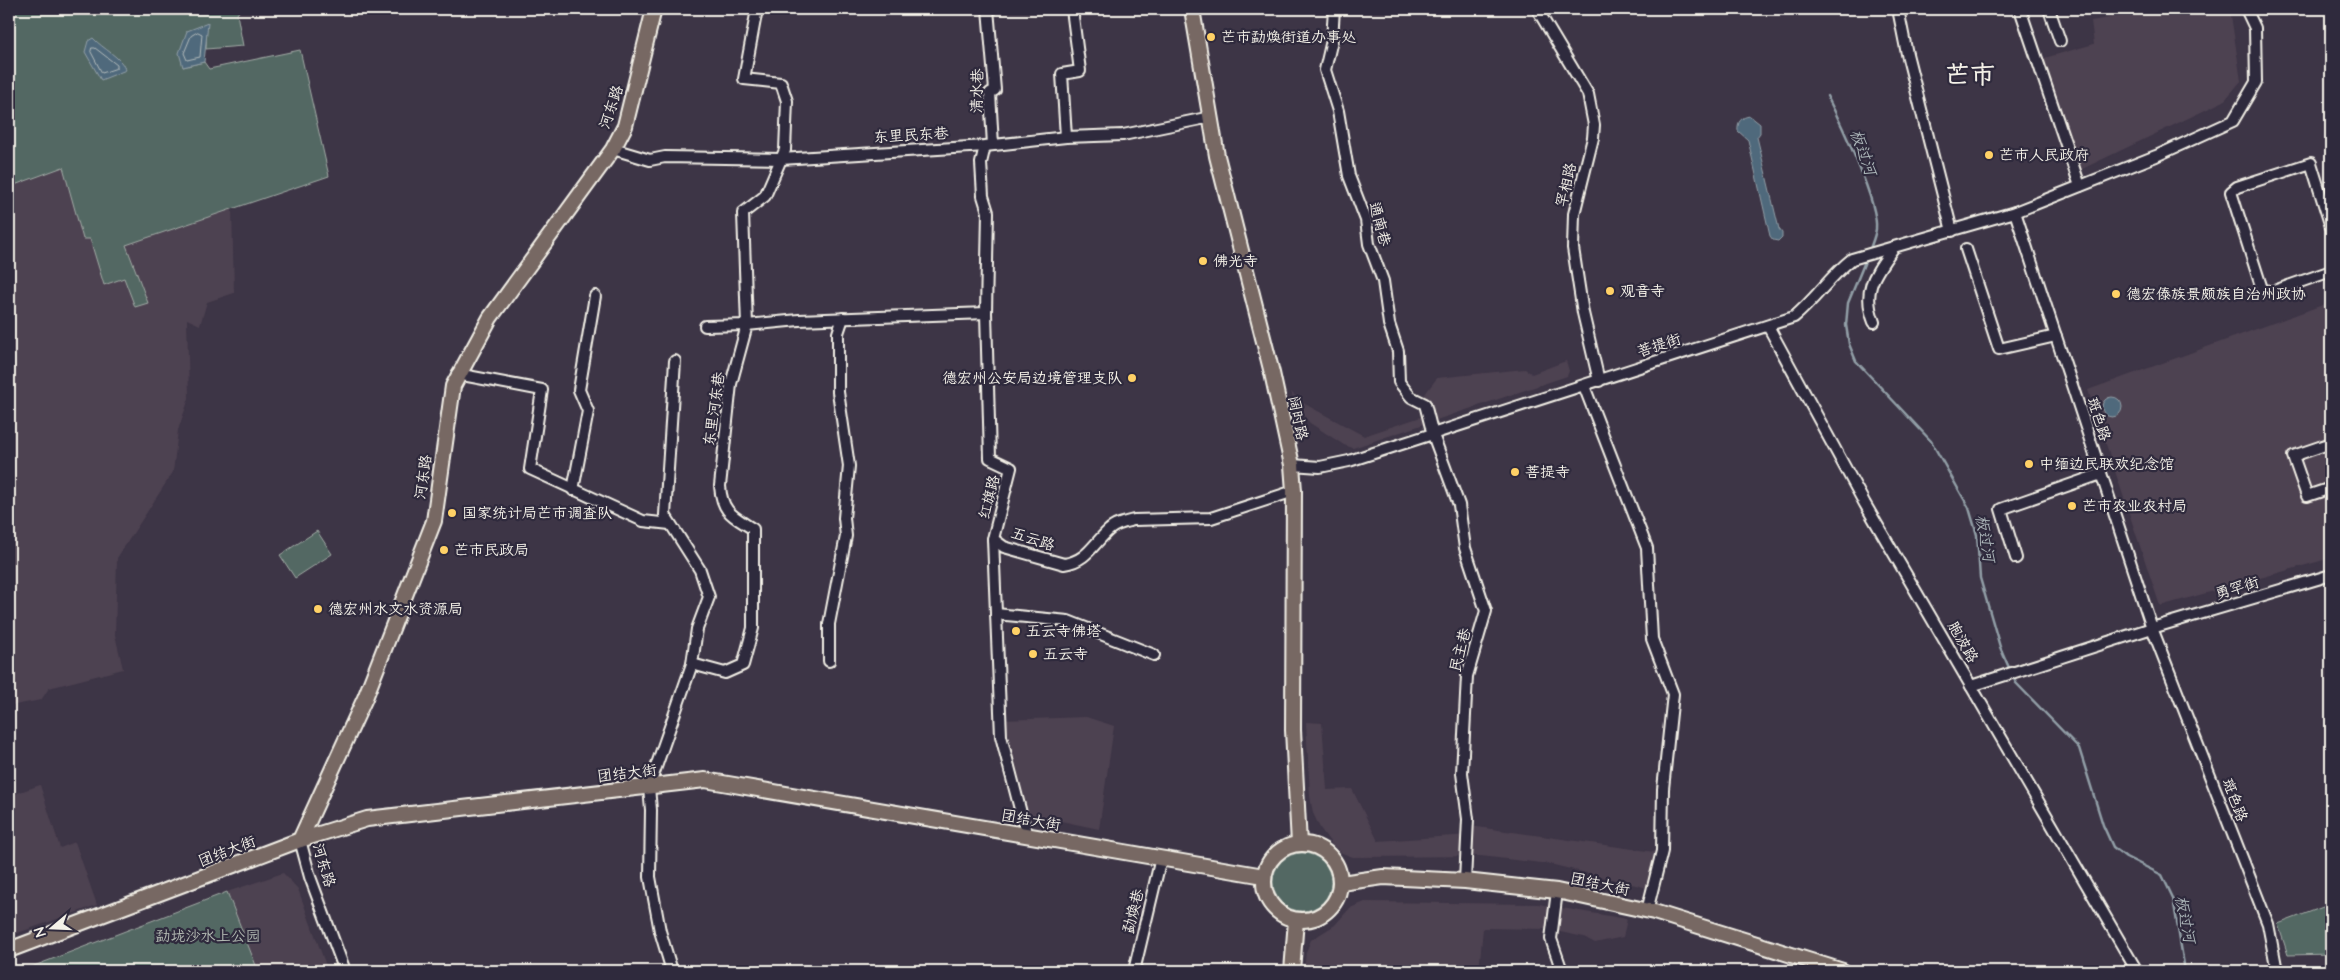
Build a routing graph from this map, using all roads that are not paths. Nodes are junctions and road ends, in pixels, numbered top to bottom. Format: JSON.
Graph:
{"nodes":[{"id":1,"x":654,"y":9,"type":"edge"},
{"id":2,"x":757,"y":9,"type":"edge"},
{"id":3,"x":988,"y":9,"type":"edge"},
{"id":4,"x":1072,"y":9,"type":"edge"},
{"id":5,"x":1192,"y":9,"type":"edge"},
{"id":6,"x":1334,"y":9,"type":"edge"},
{"id":7,"x":1537,"y":9,"type":"edge"},
{"id":8,"x":1898,"y":9,"type":"edge"},
{"id":9,"x":2020,"y":9,"type":"edge"},
{"id":10,"x":2049,"y":9,"type":"edge"},
{"id":11,"x":2246,"y":9,"type":"edge"},
{"id":12,"x":2060,"y":41,"type":"dead end"},
{"id":13,"x":1210,"y":118,"type":"junction"},
{"id":14,"x":1066,"y":137,"type":"junction"},
{"id":15,"x":989,"y":145,"type":"junction"},
{"id":16,"x":613,"y":149,"type":"junction"},
{"id":17,"x":781,"y":159,"type":"junction"},
{"id":18,"x":2080,"y":186,"type":"junction"},
{"id":19,"x":2015,"y":212,"type":"junction"},
{"id":20,"x":2331,"y":227,"type":"edge"},
{"id":21,"x":1952,"y":231,"type":"junction"},
{"id":22,"x":1890,"y":248,"type":"junction"},
{"id":23,"x":1966,"y":249,"type":"dead end"},
{"id":24,"x":2331,"y":271,"type":"edge"},
{"id":25,"x":595,"y":296,"type":"dead end"},
{"id":26,"x":986,"y":313,"type":"junction"},
{"id":27,"x":843,"y":318,"type":"junction"},
{"id":28,"x":1874,"y":322,"type":"dead end"},
{"id":29,"x":747,"y":325,"type":"junction"},
{"id":30,"x":705,"y":326,"type":"dead end"},
{"id":31,"x":1768,"y":326,"type":"junction"},
{"id":32,"x":2056,"y":336,"type":"junction"},
{"id":33,"x":675,"y":361,"type":"dead end"},
{"id":34,"x":457,"y":374,"type":"junction"},
{"id":35,"x":1600,"y":381,"type":"junction"},
{"id":36,"x":1584,"y":386,"type":"junction"},
{"id":37,"x":1432,"y":435,"type":"junction"},
{"id":38,"x":2331,"y":443,"type":"edge"},
{"id":39,"x":1292,"y":465,"type":"junction"},
{"id":40,"x":2101,"y":474,"type":"junction"},
{"id":41,"x":2331,"y":488,"type":"edge"},
{"id":42,"x":573,"y":490,"type":"junction"},
{"id":43,"x":1294,"y":491,"type":"junction"},
{"id":44,"x":670,"y":524,"type":"junction"},
{"id":45,"x":993,"y":539,"type":"junction"},
{"id":46,"x":2016,"y":558,"type":"dead end"},
{"id":47,"x":2331,"y":575,"type":"edge"},
{"id":48,"x":996,"y":614,"type":"junction"},
{"id":49,"x":2152,"y":628,"type":"junction"},
{"id":50,"x":1154,"y":655,"type":"dead end"},
{"id":51,"x":828,"y":662,"type":"dead end"},
{"id":52,"x":692,"y":664,"type":"junction"},
{"id":53,"x":1972,"y":686,"type":"junction"},
{"id":54,"x":649,"y":787,"type":"junction"},
{"id":55,"x":1027,"y":836,"type":"junction"},
{"id":56,"x":300,"y":840,"type":"junction"},
{"id":57,"x":1299,"y":844,"type":"junction"},
{"id":58,"x":1161,"y":858,"type":"junction"},
{"id":59,"x":1264,"y":876,"type":"junction"},
{"id":60,"x":1465,"y":881,"type":"junction"},
{"id":61,"x":1341,"y":883,"type":"junction"},
{"id":62,"x":1557,"y":891,"type":"junction"},
{"id":63,"x":1647,"y":910,"type":"junction"},
{"id":64,"x":1296,"y":920,"type":"junction"},
{"id":65,"x":9,"y":950,"type":"edge"},
{"id":66,"x":345,"y":971,"type":"edge"},
{"id":67,"x":672,"y":971,"type":"edge"},
{"id":68,"x":1134,"y":971,"type":"edge"},
{"id":69,"x":1292,"y":971,"type":"edge"},
{"id":70,"x":1562,"y":971,"type":"edge"},
{"id":71,"x":1843,"y":971,"type":"edge"},
{"id":72,"x":2137,"y":971,"type":"edge"},
{"id":73,"x":2277,"y":971,"type":"edge"}],
"edges":[{"from":1,"to":16,"type":"main road","name":"河东路"},
{"from":2,"to":17,"type":"street","name":"东里河东巷"},
{"from":3,"to":15,"type":"street","name":"清水巷"},
{"from":4,"to":14,"type":"street"},
{"from":5,"to":13,"type":"main road","name":"阔时路"},
{"from":6,"to":37,"type":"street","name":"通南巷"},
{"from":7,"to":35,"type":"street","name":"罕相路"},
{"from":8,"to":21,"type":"street"},
{"from":9,"to":18,"type":"street"},
{"from":10,"to":12,"type":"street"},
{"from":11,"to":18,"type":"street"},
{"from":13,"to":14,"type":"street","name":"东里民东巷"},
{"from":13,"to":39,"type":"main road","name":"阔时路"},
{"from":14,"to":15,"type":"street","name":"东里民东巷"},
{"from":15,"to":17,"type":"street","name":"东里民东巷"},
{"from":15,"to":26,"type":"street","name":"红旗路"},
{"from":16,"to":17,"type":"street","name":"东里民东巷"},
{"from":16,"to":34,"type":"main road","name":"河东路"},
{"from":17,"to":29,"type":"street","name":"东里河东巷"},
{"from":18,"to":19,"type":"street"},
{"from":19,"to":21,"type":"street","name":"菩提街"},
{"from":19,"to":32,"type":"street","name":"斑色路"},
{"from":20,"to":24,"type":"street"},
{"from":21,"to":22,"type":"street","name":"菩提街"},
{"from":22,"to":28,"type":"street"},
{"from":22,"to":31,"type":"street","name":"菩提街"},
{"from":23,"to":32,"type":"street"},
{"from":25,"to":42,"type":"street"},
{"from":26,"to":27,"type":"street"},
{"from":26,"to":45,"type":"street","name":"红旗路"},
{"from":27,"to":29,"type":"street"},
{"from":27,"to":51,"type":"street"},
{"from":29,"to":30,"type":"street"},
{"from":29,"to":52,"type":"street","name":"东里河东巷"},
{"from":31,"to":35,"type":"street","name":"菩提街"},
{"from":31,"to":53,"type":"street","name":"胞波路"},
{"from":32,"to":40,"type":"street","name":"斑色路"},
{"from":33,"to":44,"type":"street"},
{"from":34,"to":42,"type":"street"},
{"from":34,"to":56,"type":"main road","name":"河东路"},
{"from":35,"to":36,"type":"street","name":"菩提街"},
{"from":36,"to":37,"type":"street","name":"菩提街"},
{"from":36,"to":63,"type":"street"},
{"from":37,"to":39,"type":"street","name":"菩提街"},
{"from":37,"to":60,"type":"street","name":"民主巷"},
{"from":38,"to":41,"type":"street"},
{"from":39,"to":43,"type":"main road","name":"阔时路"},
{"from":40,"to":46,"type":"street"},
{"from":40,"to":49,"type":"street","name":"斑色路"},
{"from":42,"to":44,"type":"street"},
{"from":43,"to":45,"type":"street","name":"五云路"},
{"from":43,"to":57,"type":"main road","name":"阔时路"},
{"from":44,"to":52,"type":"street"},
{"from":45,"to":48,"type":"street","name":"红旗路"},
{"from":47,"to":49,"type":"street","name":"勇罕街"},
{"from":48,"to":50,"type":"street"},
{"from":48,"to":55,"type":"street","name":"红旗路"},
{"from":49,"to":53,"type":"street","name":"勇罕街"},
{"from":49,"to":73,"type":"street","name":"斑色路"},
{"from":52,"to":54,"type":"street"},
{"from":53,"to":72,"type":"street","name":"胞波路"},
{"from":54,"to":55,"type":"main road","name":"团结大街"},
{"from":54,"to":56,"type":"main road","name":"团结大街"},
{"from":54,"to":67,"type":"street"},
{"from":55,"to":58,"type":"main road","name":"团结大街"},
{"from":56,"to":65,"type":"main road","name":"团结大街"},
{"from":56,"to":66,"type":"street","name":"河东路"},
{"from":57,"to":59,"type":"main road"},
{"from":57,"to":61,"type":"main road"},
{"from":58,"to":59,"type":"main road","name":"团结大街"},
{"from":58,"to":68,"type":"street","name":"勐焕巷"},
{"from":59,"to":64,"type":"main road"},
{"from":60,"to":61,"type":"main road","name":"团结大街"},
{"from":60,"to":62,"type":"main road","name":"团结大街"},
{"from":61,"to":64,"type":"main road"},
{"from":62,"to":63,"type":"main road","name":"团结大街"},
{"from":62,"to":70,"type":"street"},
{"from":63,"to":71,"type":"main road","name":"团结大街"},
{"from":64,"to":69,"type":"main road"}]}
